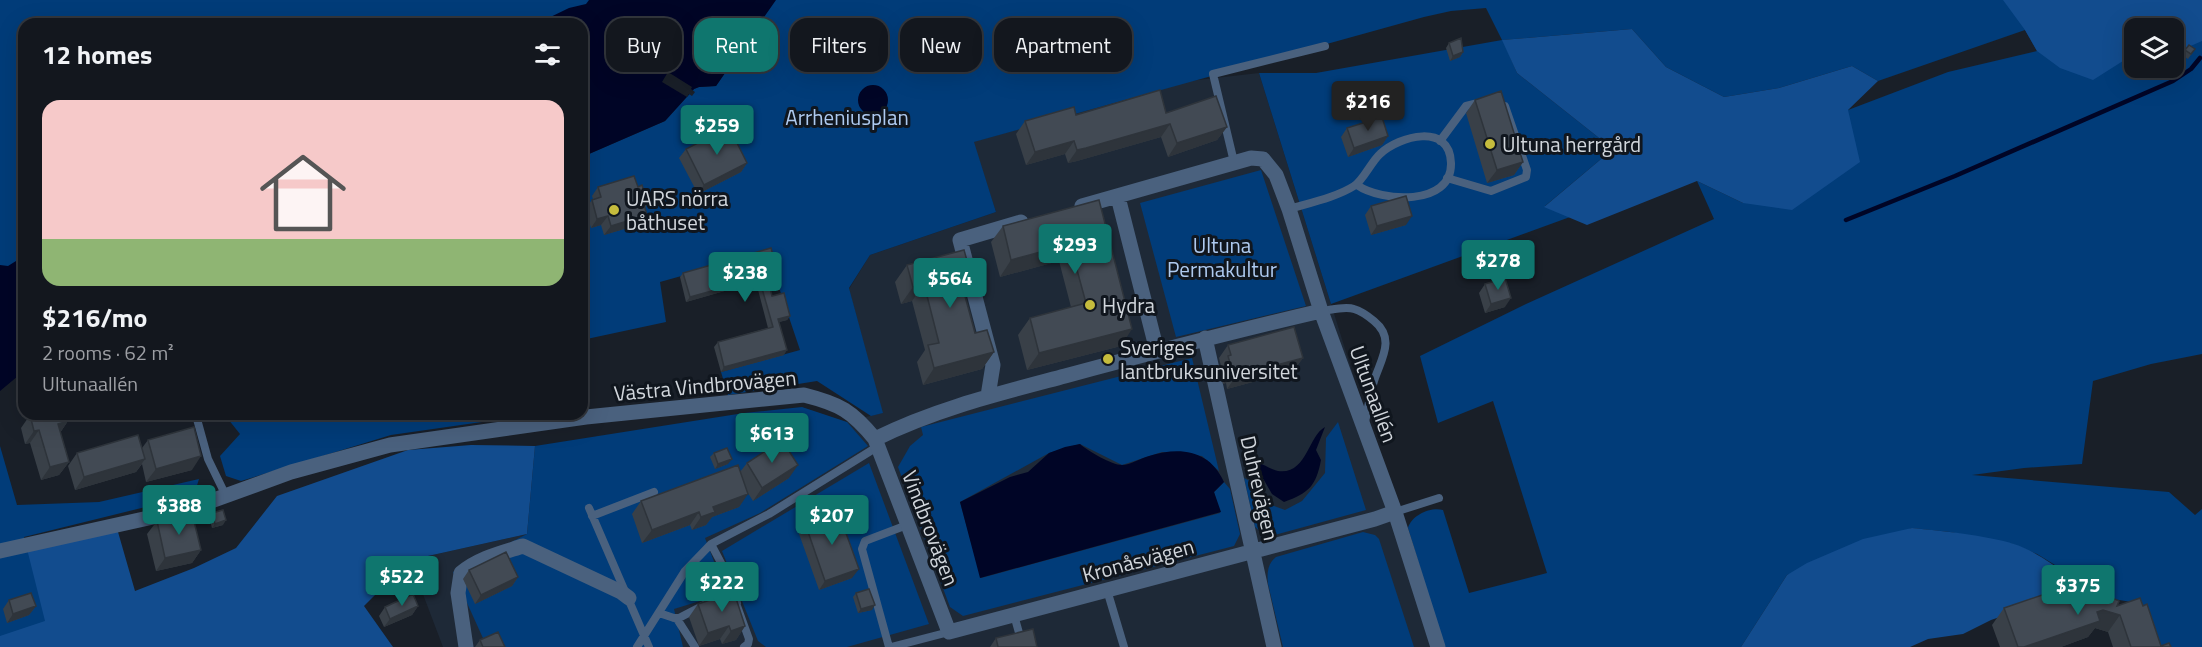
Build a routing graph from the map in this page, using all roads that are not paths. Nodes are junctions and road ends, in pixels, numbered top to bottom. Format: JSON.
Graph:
{"nodes":[{"id":1,"x":1325,"y":46,"type":"dead end"},
{"id":2,"x":1440,"y":141,"type":"junction"},
{"id":3,"x":1234,"y":162,"type":"junction"},
{"id":4,"x":1447,"y":178,"type":"junction"},
{"id":5,"x":1356,"y":185,"type":"junction"},
{"id":6,"x":1118,"y":197,"type":"junction"},
{"id":7,"x":1289,"y":209,"type":"junction"},
{"id":8,"x":1064,"y":211,"type":"edge"},
{"id":9,"x":1032,"y":219,"type":"edge"},
{"id":10,"x":1492,"y":261,"type":"dead end"},
{"id":11,"x":1509,"y":266,"type":"dead end"},
{"id":12,"x":1321,"y":311,"type":"junction"},
{"id":13,"x":1205,"y":338,"type":"junction"},
{"id":14,"x":1157,"y":351,"type":"junction"},
{"id":15,"x":988,"y":396,"type":"junction"},
{"id":16,"x":588,"y":417,"type":"edge"},
{"id":17,"x":197,"y":420,"type":"edge"},
{"id":18,"x":565,"y":420,"type":"edge"},
{"id":19,"x":1364,"y":429,"type":"junction"},
{"id":20,"x":876,"y":443,"type":"junction"},
{"id":21,"x":654,"y":492,"type":"dead end"},
{"id":22,"x":226,"y":496,"type":"junction"},
{"id":23,"x":1439,"y":498,"type":"dead end"},
{"id":24,"x":1395,"y":512,"type":"junction"},
{"id":25,"x":907,"y":525,"type":"junction"},
{"id":26,"x":711,"y":544,"type":"junction"},
{"id":27,"x":0,"y":551,"type":"edge"},
{"id":28,"x":1253,"y":552,"type":"junction"},
{"id":29,"x":1107,"y":590,"type":"junction"},
{"id":30,"x":628,"y":598,"type":"junction"},
{"id":31,"x":724,"y":600,"type":"edge"},
{"id":32,"x":714,"y":603,"type":"edge"},
{"id":33,"x":737,"y":604,"type":"junction"},
{"id":34,"x":659,"y":613,"type":"junction"},
{"id":35,"x":1014,"y":615,"type":"junction"},
{"id":36,"x":674,"y":618,"type":"junction"},
{"id":37,"x":949,"y":632,"type":"junction"},
{"id":38,"x":644,"y":636,"type":"junction"},
{"id":39,"x":749,"y":646,"type":"edge"},
{"id":40,"x":466,"y":647,"type":"edge"},
{"id":41,"x":637,"y":647,"type":"edge"},
{"id":42,"x":649,"y":647,"type":"edge"},
{"id":43,"x":695,"y":647,"type":"edge"},
{"id":44,"x":890,"y":647,"type":"edge"},
{"id":45,"x":1023,"y":647,"type":"edge"},
{"id":46,"x":1124,"y":647,"type":"edge"},
{"id":47,"x":1274,"y":647,"type":"edge"},
{"id":48,"x":1438,"y":647,"type":"edge"}],
"edges":[{"from":1,"to":3,"type":"lane"},
{"from":2,"to":4,"type":"lane"},
{"from":2,"to":4,"type":"lane"},
{"from":2,"to":5,"type":"lane"},
{"from":3,"to":6,"type":"street"},
{"from":3,"to":7,"type":"street","name":"Ultunaallén"},
{"from":4,"to":5,"type":"lane"},
{"from":5,"to":7,"type":"lane"},
{"from":6,"to":8,"type":"street"},
{"from":6,"to":14,"type":"street"},
{"from":7,"to":12,"type":"street","name":"Ultunaallén"},
{"from":9,"to":15,"type":"street"},
{"from":10,"to":11,"type":"lane"},
{"from":12,"to":13,"type":"street"},
{"from":12,"to":19,"type":"street","name":"Ultunaallén"},
{"from":12,"to":19,"type":"lane"},
{"from":13,"to":14,"type":"street"},
{"from":13,"to":28,"type":"street","name":"Duhrevägen"},
{"from":14,"to":15,"type":"street"},
{"from":15,"to":20,"type":"street"},
{"from":16,"to":20,"type":"street","name":"Västra Vindbrovägen"},
{"from":17,"to":22,"type":"lane"},
{"from":18,"to":22,"type":"street","name":"Västra Vindbrovägen"},
{"from":19,"to":24,"type":"street","name":"Ultunaallén"},
{"from":20,"to":25,"type":"street","name":"Vindbrovägen"},
{"from":20,"to":26,"type":"lane"},
{"from":21,"to":30,"type":"lane"},
{"from":22,"to":27,"type":"street","name":"Västra Vindbrovägen"},
{"from":23,"to":24,"type":"lane"},
{"from":24,"to":28,"type":"street","name":"Kronåsvägen"},
{"from":24,"to":48,"type":"street","name":"Ultunaallén"},
{"from":25,"to":37,"type":"street","name":"Vindbrovägen"},
{"from":25,"to":44,"type":"lane"},
{"from":26,"to":33,"type":"lane"},
{"from":26,"to":34,"type":"lane"},
{"from":28,"to":29,"type":"street","name":"Kronåsvägen"},
{"from":28,"to":47,"type":"street","name":"Duhrevägen"},
{"from":29,"to":35,"type":"street","name":"Kronåsvägen"},
{"from":29,"to":46,"type":"lane"},
{"from":30,"to":38,"type":"lane"},
{"from":30,"to":40,"type":"street"},
{"from":31,"to":33,"type":"lane"},
{"from":32,"to":36,"type":"lane"},
{"from":33,"to":39,"type":"lane"},
{"from":34,"to":36,"type":"lane"},
{"from":34,"to":38,"type":"lane"},
{"from":35,"to":37,"type":"street","name":"Kronåsvägen"},
{"from":35,"to":45,"type":"lane"},
{"from":36,"to":43,"type":"lane"},
{"from":37,"to":44,"type":"lane","name":"Kronåsvägen"},
{"from":38,"to":41,"type":"lane"},
{"from":38,"to":42,"type":"lane"}]}
